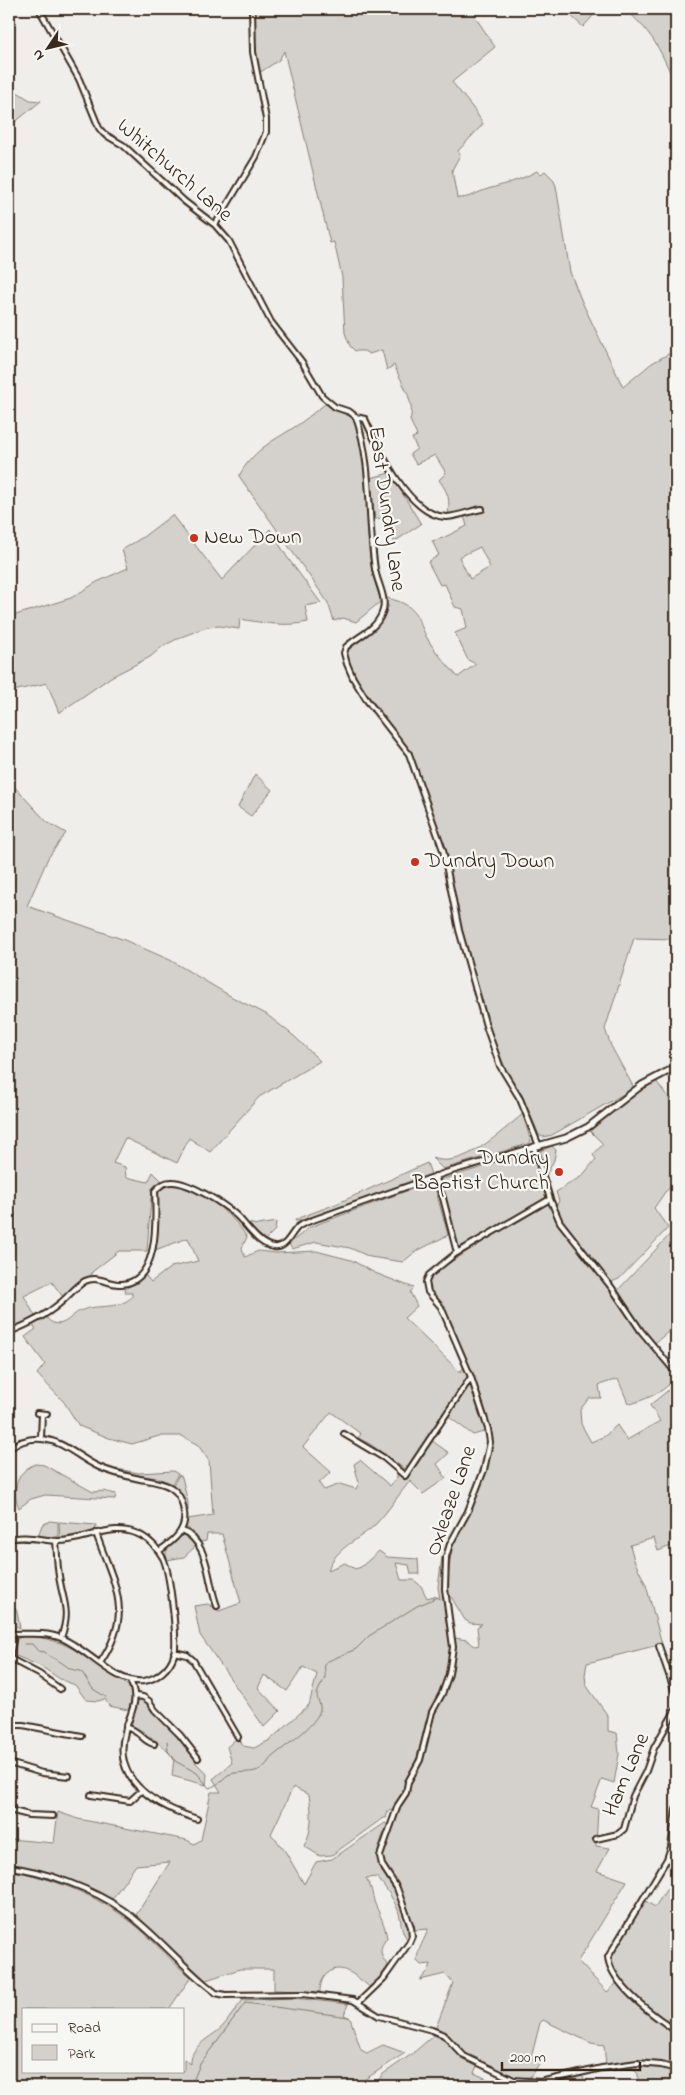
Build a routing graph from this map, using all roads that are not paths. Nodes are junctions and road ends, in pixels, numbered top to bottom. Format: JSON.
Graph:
{"nodes":[{"id":1,"x":39,"y":9,"type":"edge"},
{"id":2,"x":252,"y":9,"type":"edge"},
{"id":3,"x":215,"y":225,"type":"junction"},
{"id":4,"x":356,"y":417,"type":"junction"},
{"id":5,"x":482,"y":509,"type":"dead end"},
{"id":6,"x":676,"y":1067,"type":"edge"},
{"id":7,"x":537,"y":1147,"type":"junction"},
{"id":8,"x":435,"y":1176,"type":"junction"},
{"id":9,"x":550,"y":1198,"type":"junction"},
{"id":10,"x":457,"y":1253,"type":"junction"},
{"id":11,"x":9,"y":1332,"type":"edge"},
{"id":12,"x":676,"y":1373,"type":"edge"},
{"id":13,"x":471,"y":1377,"type":"junction"},
{"id":14,"x":42,"y":1414,"type":"dead end"},
{"id":15,"x":344,"y":1434,"type":"dead end"},
{"id":16,"x":40,"y":1438,"type":"junction"},
{"id":17,"x":9,"y":1448,"type":"edge"},
{"id":18,"x":182,"y":1530,"type":"junction"},
{"id":19,"x":96,"y":1533,"type":"junction"},
{"id":20,"x":9,"y":1539,"type":"edge"},
{"id":21,"x":56,"y":1541,"type":"junction"},
{"id":22,"x":159,"y":1551,"type":"junction"},
{"id":23,"x":221,"y":1598,"type":"dead end"},
{"id":24,"x":214,"y":1600,"type":"junction"},
{"id":25,"x":217,"y":1606,"type":"dead end"},
{"id":26,"x":9,"y":1621,"type":"edge"},
{"id":27,"x":12,"y":1634,"type":"junction"},
{"id":28,"x":61,"y":1638,"type":"junction"},
{"id":29,"x":659,"y":1646,"type":"dead end"},
{"id":30,"x":174,"y":1652,"type":"junction"},
{"id":31,"x":9,"y":1659,"type":"edge"},
{"id":32,"x":100,"y":1663,"type":"junction"},
{"id":33,"x":130,"y":1680,"type":"junction"},
{"id":34,"x":60,"y":1689,"type":"dead end"},
{"id":35,"x":676,"y":1695,"type":"edge"},
{"id":36,"x":136,"y":1696,"type":"junction"},
{"id":37,"x":676,"y":1709,"type":"edge"},
{"id":38,"x":9,"y":1725,"type":"edge"},
{"id":39,"x":126,"y":1727,"type":"junction"},
{"id":40,"x":241,"y":1731,"type":"dead end"},
{"id":41,"x":82,"y":1736,"type":"dead end"},
{"id":42,"x":154,"y":1744,"type":"dead end"},
{"id":43,"x":198,"y":1758,"type":"dead end"},
{"id":44,"x":9,"y":1763,"type":"edge"},
{"id":45,"x":55,"y":1775,"type":"junction"},
{"id":46,"x":68,"y":1776,"type":"dead end"},
{"id":47,"x":54,"y":1781,"type":"dead end"},
{"id":48,"x":141,"y":1791,"type":"junction"},
{"id":49,"x":91,"y":1795,"type":"dead end"},
{"id":50,"x":676,"y":1809,"type":"edge"},
{"id":51,"x":9,"y":1810,"type":"edge"},
{"id":52,"x":53,"y":1816,"type":"dead end"},
{"id":53,"x":197,"y":1819,"type":"dead end"},
{"id":54,"x":596,"y":1839,"type":"dead end"},
{"id":55,"x":9,"y":1867,"type":"edge"},
{"id":56,"x":358,"y":2003,"type":"junction"},
{"id":57,"x":676,"y":2031,"type":"edge"},
{"id":58,"x":676,"y":2070,"type":"edge"}],
"edges":[{"from":1,"to":3,"type":"street","name":"Whitchurch Lane"},
{"from":2,"to":3,"type":"street"},
{"from":3,"to":4,"type":"street","name":"Whitchurch Lane"},
{"from":4,"to":5,"type":"street","name":"Whitchurch Lane"},
{"from":4,"to":7,"type":"street","name":"East Dundry Lane"},
{"from":6,"to":7,"type":"street"},
{"from":7,"to":8,"type":"street"},
{"from":7,"to":9,"type":"street"},
{"from":8,"to":10,"type":"street"},
{"from":8,"to":11,"type":"street"},
{"from":9,"to":10,"type":"street","name":"Oxleaze Lane"},
{"from":9,"to":12,"type":"street"},
{"from":10,"to":13,"type":"street","name":"Oxleaze Lane"},
{"from":13,"to":15,"type":"street"},
{"from":13,"to":56,"type":"street","name":"Oxleaze Lane"},
{"from":14,"to":16,"type":"street"},
{"from":16,"to":17,"type":"street"},
{"from":16,"to":18,"type":"street"},
{"from":18,"to":22,"type":"street"},
{"from":18,"to":24,"type":"street"},
{"from":19,"to":21,"type":"street"},
{"from":19,"to":22,"type":"street"},
{"from":19,"to":32,"type":"street"},
{"from":20,"to":21,"type":"street"},
{"from":21,"to":28,"type":"street"},
{"from":22,"to":30,"type":"street"},
{"from":23,"to":24,"type":"street"},
{"from":24,"to":25,"type":"street"},
{"from":26,"to":27,"type":"street"},
{"from":27,"to":28,"type":"street"},
{"from":27,"to":31,"type":"street"},
{"from":28,"to":32,"type":"street"},
{"from":29,"to":35,"type":"street"},
{"from":30,"to":33,"type":"street"},
{"from":30,"to":40,"type":"street"},
{"from":31,"to":34,"type":"street"},
{"from":32,"to":33,"type":"street"},
{"from":33,"to":36,"type":"street"},
{"from":36,"to":39,"type":"street"},
{"from":36,"to":43,"type":"street"},
{"from":37,"to":54,"type":"street","name":"Ham Lane"},
{"from":38,"to":41,"type":"street"},
{"from":39,"to":42,"type":"street"},
{"from":39,"to":48,"type":"street"},
{"from":44,"to":45,"type":"street"},
{"from":45,"to":46,"type":"street"},
{"from":45,"to":47,"type":"street"},
{"from":48,"to":49,"type":"street"},
{"from":48,"to":53,"type":"street"},
{"from":50,"to":57,"type":"street"},
{"from":51,"to":52,"type":"street"},
{"from":55,"to":56,"type":"street"},
{"from":56,"to":58,"type":"street"}]}
